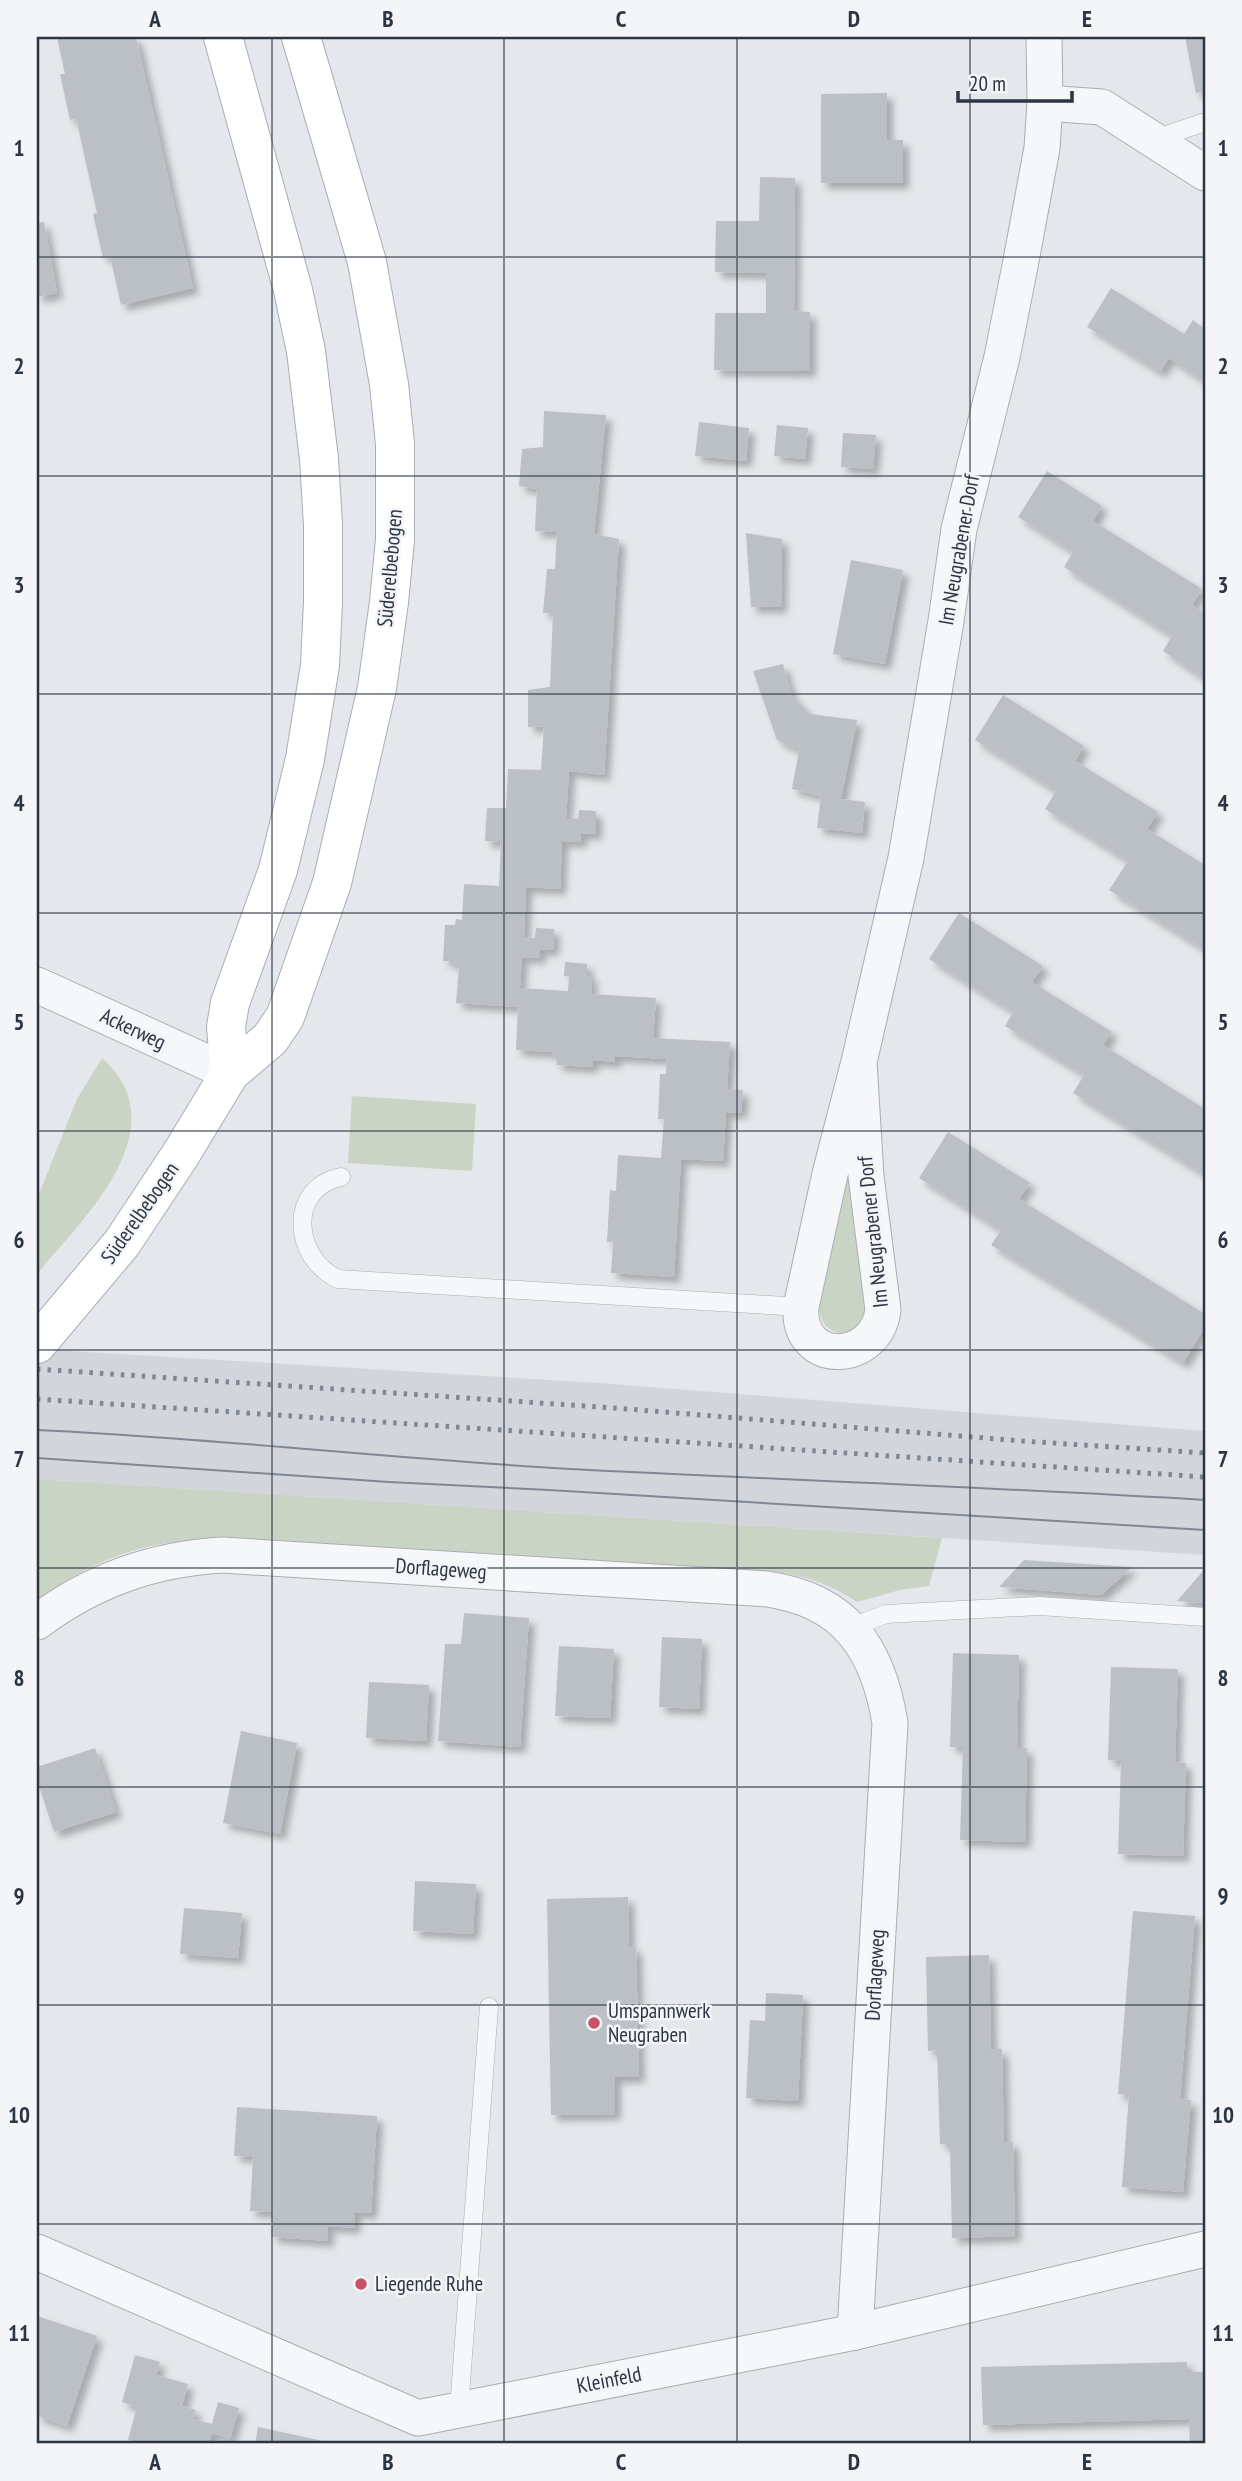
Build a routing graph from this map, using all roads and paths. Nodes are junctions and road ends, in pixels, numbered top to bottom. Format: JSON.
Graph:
{"nodes":[{"id":1,"x":223,"y":37,"type":"edge"},
{"id":2,"x":302,"y":37,"type":"edge"},
{"id":3,"x":1044,"y":37,"type":"edge"},
{"id":4,"x":1045,"y":103,"type":"junction"},
{"id":5,"x":1205,"y":122,"type":"edge"},
{"id":6,"x":1152,"y":140,"type":"junction"},
{"id":7,"x":1205,"y":173,"type":"edge"},
{"id":8,"x":37,"y":985,"type":"edge"},
{"id":9,"x":859,"y":1062,"type":"junction"},
{"id":10,"x":230,"y":1073,"type":"junction"},
{"id":11,"x":341,"y":1177,"type":"dead end"},
{"id":12,"x":801,"y":1307,"type":"junction"},
{"id":13,"x":37,"y":1344,"type":"edge"},
{"id":14,"x":1205,"y":1617,"type":"edge"},
{"id":15,"x":37,"y":1622,"type":"edge"},
{"id":16,"x":850,"y":1628,"type":"junction"},
{"id":17,"x":489,"y":2007,"type":"dead end"},
{"id":18,"x":1205,"y":2249,"type":"edge"},
{"id":19,"x":37,"y":2252,"type":"edge"},
{"id":20,"x":855,"y":2332,"type":"junction"},
{"id":21,"x":459,"y":2409,"type":"junction"},
{"id":22,"x":415,"y":2431,"type":"edge"}],
"edges":[{"from":1,"to":10,"type":"main road"},
{"from":2,"to":10,"type":"main road","name":"Süderelbebogen"},
{"from":3,"to":4,"type":"street","name":"Im Neugrabener Dorf"},
{"from":4,"to":6,"type":"street"},
{"from":4,"to":9,"type":"street","name":"Im Neugrabener Dorf"},
{"from":5,"to":6,"type":"lane"},
{"from":6,"to":7,"type":"street"},
{"from":8,"to":10,"type":"street","name":"Ackerweg"},
{"from":9,"to":12,"type":"street","name":"Im Neugrabener Dorf"},
{"from":9,"to":12,"type":"street","name":"Im Neugrabener Dorf"},
{"from":10,"to":13,"type":"main road","name":"Süderelbebogen"},
{"from":11,"to":12,"type":"lane"},
{"from":14,"to":16,"type":"lane"},
{"from":15,"to":16,"type":"street","name":"Dorflageweg"},
{"from":16,"to":20,"type":"street","name":"Dorflageweg"},
{"from":17,"to":21,"type":"lane"},
{"from":18,"to":20,"type":"street","name":"Kleinfeld"},
{"from":19,"to":22,"type":"street","name":"Kleinfeld"},
{"from":20,"to":21,"type":"street","name":"Kleinfeld"},
{"from":21,"to":22,"type":"street","name":"Kleinfeld"}]}
